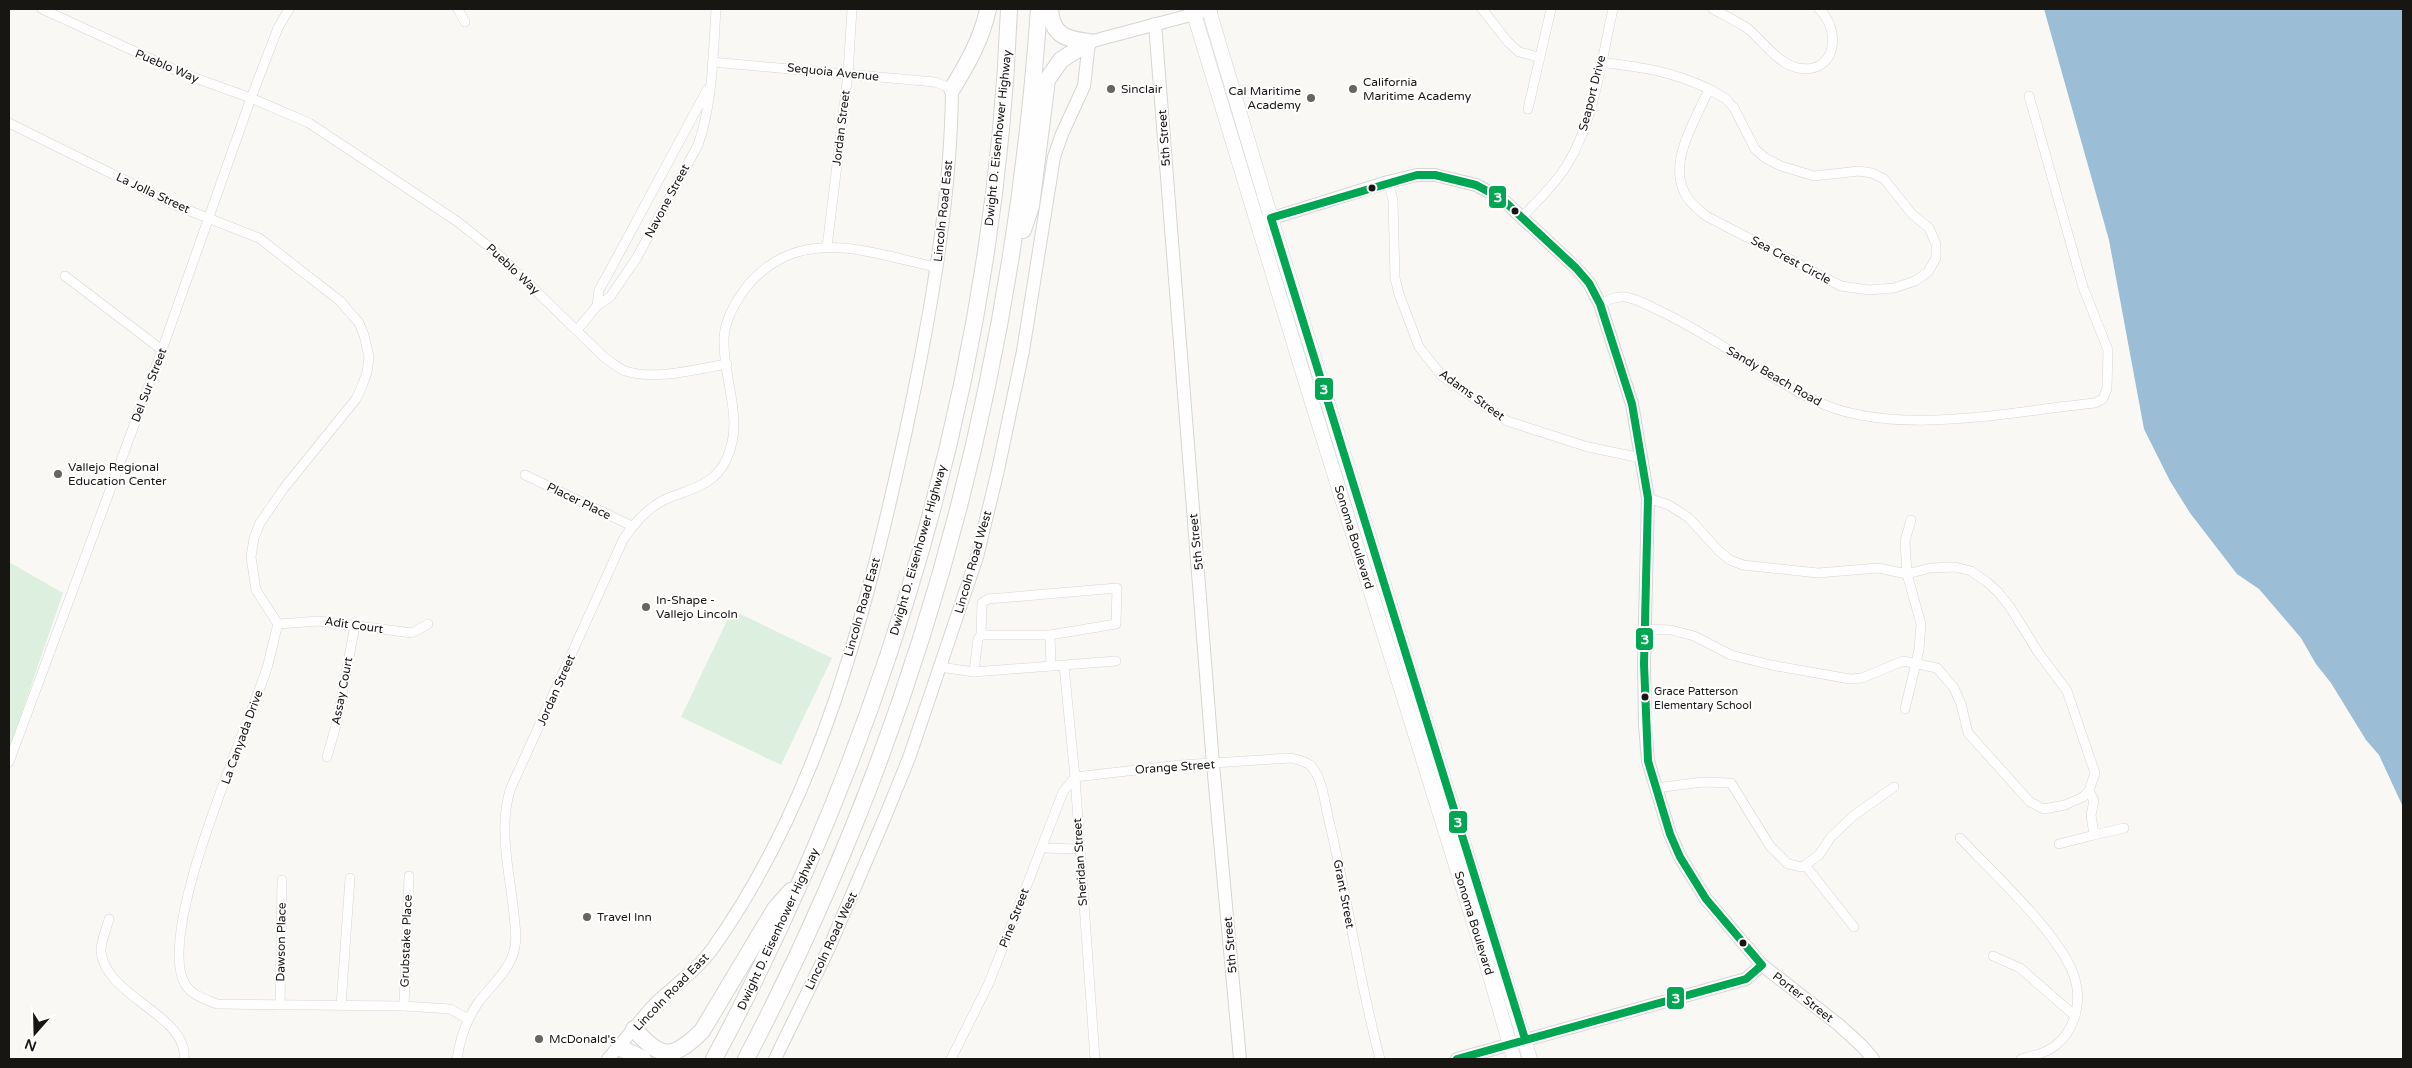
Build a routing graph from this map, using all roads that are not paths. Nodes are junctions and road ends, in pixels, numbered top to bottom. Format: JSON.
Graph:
{"nodes":[{"id":1,"x":42,"y":9,"type":"edge"},
{"id":2,"x":289,"y":9,"type":"edge"},
{"id":3,"x":458,"y":9,"type":"edge"},
{"id":4,"x":716,"y":9,"type":"edge"},
{"id":5,"x":852,"y":9,"type":"edge"},
{"id":6,"x":988,"y":9,"type":"edge"},
{"id":7,"x":1009,"y":9,"type":"edge"},
{"id":8,"x":1039,"y":9,"type":"edge"},
{"id":9,"x":1050,"y":9,"type":"edge"},
{"id":10,"x":1482,"y":9,"type":"edge"},
{"id":11,"x":1551,"y":9,"type":"edge"},
{"id":12,"x":1613,"y":9,"type":"edge"},
{"id":13,"x":1713,"y":9,"type":"edge"},
{"id":14,"x":1819,"y":9,"type":"edge"},
{"id":15,"x":1203,"y":10,"type":"edge"},
{"id":16,"x":465,"y":22,"type":"dead end"},
{"id":17,"x":1155,"y":24,"type":"junction"},
{"id":18,"x":1090,"y":42,"type":"junction"},
{"id":19,"x":1539,"y":58,"type":"junction"},
{"id":20,"x":712,"y":62,"type":"junction"},
{"id":21,"x":1600,"y":62,"type":"junction"},
{"id":22,"x":848,"y":74,"type":"junction"},
{"id":23,"x":711,"y":83,"type":"junction"},
{"id":24,"x":952,"y":89,"type":"junction"},
{"id":25,"x":1709,"y":89,"type":"junction"},
{"id":26,"x":2029,"y":96,"type":"dead end"},
{"id":27,"x":251,"y":98,"type":"junction"},
{"id":28,"x":1528,"y":109,"type":"dead end"},
{"id":29,"x":9,"y":123,"type":"edge"},
{"id":30,"x":1388,"y":182,"type":"junction"},
{"id":31,"x":1522,"y":217,"type":"junction"},
{"id":32,"x":209,"y":218,"type":"junction"},
{"id":33,"x":1271,"y":218,"type":"junction"},
{"id":34,"x":1257,"y":223,"type":"junction"},
{"id":35,"x":827,"y":247,"type":"junction"},
{"id":36,"x":936,"y":267,"type":"junction"},
{"id":37,"x":1010,"y":270,"type":"junction"},
{"id":38,"x":65,"y":276,"type":"dead end"},
{"id":39,"x":1600,"y":304,"type":"junction"},
{"id":40,"x":597,"y":306,"type":"junction"},
{"id":41,"x":577,"y":330,"type":"junction"},
{"id":42,"x":162,"y":350,"type":"junction"},
{"id":43,"x":727,"y":364,"type":"junction"},
{"id":44,"x":1641,"y":458,"type":"junction"},
{"id":45,"x":525,"y":475,"type":"dead end"},
{"id":46,"x":1648,"y":498,"type":"junction"},
{"id":47,"x":1911,"y":520,"type":"dead end"},
{"id":48,"x":632,"y":526,"type":"junction"},
{"id":49,"x":1907,"y":574,"type":"junction"},
{"id":50,"x":278,"y":624,"type":"junction"},
{"id":51,"x":428,"y":624,"type":"dead end"},
{"id":52,"x":355,"y":625,"type":"junction"},
{"id":53,"x":1646,"y":629,"type":"junction"},
{"id":54,"x":981,"y":635,"type":"junction"},
{"id":55,"x":1050,"y":635,"type":"junction"},
{"id":56,"x":1116,"y":661,"type":"dead end"},
{"id":57,"x":1916,"y":663,"type":"junction"},
{"id":58,"x":1051,"y":666,"type":"junction"},
{"id":59,"x":1064,"y":666,"type":"junction"},
{"id":60,"x":940,"y":667,"type":"junction"},
{"id":61,"x":974,"y":672,"type":"junction"},
{"id":62,"x":1905,"y":709,"type":"dead end"},
{"id":63,"x":9,"y":733,"type":"edge"},
{"id":64,"x":17,"y":738,"type":"junction"},
{"id":65,"x":327,"y":757,"type":"dead end"},
{"id":66,"x":1276,"y":759,"type":"joint"},
{"id":67,"x":9,"y":762,"type":"edge"},
{"id":68,"x":1214,"y":764,"type":"junction"},
{"id":69,"x":1074,"y":777,"type":"junction"},
{"id":70,"x":1894,"y":787,"type":"dead end"},
{"id":71,"x":1656,"y":788,"type":"junction"},
{"id":72,"x":2089,"y":791,"type":"junction"},
{"id":73,"x":2124,"y":828,"type":"dead end"},
{"id":74,"x":2094,"y":835,"type":"junction"},
{"id":75,"x":1960,"y":838,"type":"dead end"},
{"id":76,"x":2059,"y":844,"type":"dead end"},
{"id":77,"x":1042,"y":848,"type":"junction"},
{"id":78,"x":1079,"y":849,"type":"junction"},
{"id":79,"x":1805,"y":865,"type":"junction"},
{"id":80,"x":409,"y":876,"type":"dead end"},
{"id":81,"x":804,"y":876,"type":"junction"},
{"id":82,"x":350,"y":878,"type":"dead end"},
{"id":83,"x":282,"y":880,"type":"dead end"},
{"id":84,"x":109,"y":919,"type":"dead end"},
{"id":85,"x":1854,"y":927,"type":"dead end"},
{"id":86,"x":1993,"y":956,"type":"dead end"},
{"id":87,"x":1762,"y":965,"type":"junction"},
{"id":88,"x":280,"y":1005,"type":"junction"},
{"id":89,"x":341,"y":1005,"type":"junction"},
{"id":90,"x":404,"y":1006,"type":"junction"},
{"id":91,"x":2075,"y":1016,"type":"junction"},
{"id":92,"x":468,"y":1018,"type":"junction"},
{"id":93,"x":634,"y":1029,"type":"junction"},
{"id":94,"x":1525,"y":1039,"type":"junction"},
{"id":95,"x":1509,"y":1044,"type":"junction"},
{"id":96,"x":619,"y":1047,"type":"junction"},
{"id":97,"x":184,"y":1059,"type":"edge"},
{"id":98,"x":457,"y":1059,"type":"edge"},
{"id":99,"x":608,"y":1059,"type":"edge"},
{"id":100,"x":643,"y":1059,"type":"edge"},
{"id":101,"x":714,"y":1059,"type":"edge"},
{"id":102,"x":746,"y":1059,"type":"edge"},
{"id":103,"x":775,"y":1059,"type":"edge"},
{"id":104,"x":951,"y":1059,"type":"edge"},
{"id":105,"x":1095,"y":1059,"type":"edge"},
{"id":106,"x":1240,"y":1059,"type":"edge"},
{"id":107,"x":1380,"y":1059,"type":"edge"},
{"id":108,"x":1457,"y":1059,"type":"edge"},
{"id":109,"x":1514,"y":1059,"type":"edge"},
{"id":110,"x":1530,"y":1059,"type":"edge"},
{"id":111,"x":1873,"y":1059,"type":"edge"},
{"id":112,"x":2021,"y":1059,"type":"edge"}],
"edges":[{"from":1,"to":27,"type":"street","name":"Pueblo Way"},
{"from":2,"to":27,"type":"street","name":"Del Sur Street"},
{"from":3,"to":16,"type":"street"},
{"from":4,"to":20,"type":"street","name":"Navone Street"},
{"from":5,"to":22,"type":"street","name":"Jordan Street"},
{"from":6,"to":24,"type":"highway"},
{"from":7,"to":81,"type":"highway","name":"Dwight D. Eisenhower Highway"},
{"from":8,"to":37,"type":"highway"},
{"from":9,"to":18,"type":"highway"},
{"from":10,"to":19,"type":"street"},
{"from":11,"to":19,"type":"street"},
{"from":12,"to":21,"type":"street","name":"Seaport Drive"},
{"from":13,"to":14,"type":"street"},
{"from":15,"to":17,"type":"street"},
{"from":15,"to":33,"type":"main road","name":"Sonoma Boulevard"},
{"from":15,"to":34,"type":"main road","name":"Sonoma Boulevard"},
{"from":17,"to":18,"type":"street"},
{"from":17,"to":68,"type":"street","name":"5th Street"},
{"from":18,"to":37,"type":"highway"},
{"from":18,"to":60,"type":"street","name":"Lincoln Road West"},
{"from":19,"to":28,"type":"street"},
{"from":20,"to":22,"type":"street","name":"Sequoia Avenue"},
{"from":20,"to":23,"type":"street","name":"Navone Street"},
{"from":21,"to":25,"type":"street","name":"Sea Crest Circle"},
{"from":21,"to":31,"type":"street","name":"Seaport Drive"},
{"from":22,"to":24,"type":"street","name":"Sequoia Avenue"},
{"from":22,"to":35,"type":"street","name":"Jordan Street"},
{"from":23,"to":40,"type":"street","name":"Navone Street"},
{"from":23,"to":40,"type":"street","name":"Navone Street"},
{"from":24,"to":36,"type":"street","name":"Lincoln Road East"},
{"from":25,"to":25,"type":"street","name":"Sea Crest Circle"},
{"from":26,"to":39,"type":"street","name":"Sandy Beach Road"},
{"from":27,"to":32,"type":"street","name":"Del Sur Street"},
{"from":27,"to":41,"type":"street","name":"Pueblo Way"},
{"from":29,"to":32,"type":"street","name":"La Jolla Street"},
{"from":30,"to":31,"type":"street"},
{"from":30,"to":33,"type":"street"},
{"from":30,"to":44,"type":"street","name":"Adams Street"},
{"from":31,"to":39,"type":"street"},
{"from":32,"to":42,"type":"street","name":"Del Sur Street"},
{"from":32,"to":50,"type":"street","name":"La Jolla Street"},
{"from":33,"to":34,"type":"street"},
{"from":33,"to":94,"type":"main road","name":"Sonoma Boulevard"},
{"from":34,"to":95,"type":"main road","name":"Sonoma Boulevard"},
{"from":35,"to":36,"type":"street"},
{"from":35,"to":43,"type":"street"},
{"from":36,"to":93,"type":"street","name":"Lincoln Road East"},
{"from":37,"to":102,"type":"highway"},
{"from":38,"to":42,"type":"street"},
{"from":39,"to":44,"type":"street","name":"Porter Street"},
{"from":40,"to":41,"type":"street","name":"Navone Street"},
{"from":41,"to":43,"type":"street","name":"Pueblo Way"},
{"from":42,"to":64,"type":"street","name":"Del Sur Street"},
{"from":43,"to":48,"type":"street","name":"Jordan Street"},
{"from":44,"to":46,"type":"street","name":"Porter Street"},
{"from":45,"to":48,"type":"street","name":"Placer Place"},
{"from":46,"to":49,"type":"street"},
{"from":46,"to":53,"type":"street","name":"Porter Street"},
{"from":47,"to":49,"type":"street"},
{"from":48,"to":92,"type":"street","name":"Jordan Street"},
{"from":49,"to":57,"type":"street"},
{"from":49,"to":72,"type":"street"},
{"from":50,"to":52,"type":"street","name":"Adit Court"},
{"from":50,"to":88,"type":"street","name":"La Canyada Drive"},
{"from":51,"to":52,"type":"street","name":"Adit Court"},
{"from":52,"to":65,"type":"street","name":"Assay Court"},
{"from":53,"to":57,"type":"street"},
{"from":53,"to":71,"type":"street","name":"Porter Street"},
{"from":54,"to":55,"type":"street"},
{"from":54,"to":55,"type":"street"},
{"from":54,"to":61,"type":"street"},
{"from":55,"to":58,"type":"street"},
{"from":56,"to":59,"type":"street"},
{"from":57,"to":62,"type":"street"},
{"from":57,"to":72,"type":"street"},
{"from":58,"to":59,"type":"street"},
{"from":58,"to":61,"type":"street"},
{"from":59,"to":69,"type":"street","name":"Sheridan Street"},
{"from":60,"to":61,"type":"street"},
{"from":60,"to":103,"type":"street","name":"Lincoln Road West"},
{"from":63,"to":64,"type":"street"},
{"from":64,"to":67,"type":"street","name":"Del Sur Street"},
{"from":66,"to":68,"type":"street","name":"Orange Street"},
{"from":66,"to":107,"type":"street","name":"Grant Street"},
{"from":68,"to":69,"type":"street","name":"Orange Street"},
{"from":68,"to":106,"type":"street","name":"5th Street"},
{"from":69,"to":77,"type":"street","name":"Pine Street"},
{"from":69,"to":78,"type":"street","name":"Sheridan Street"},
{"from":70,"to":79,"type":"street"},
{"from":71,"to":79,"type":"street"},
{"from":71,"to":87,"type":"street","name":"Porter Street"},
{"from":72,"to":74,"type":"street"},
{"from":73,"to":74,"type":"street"},
{"from":74,"to":76,"type":"street"},
{"from":75,"to":91,"type":"street"},
{"from":77,"to":78,"type":"street"},
{"from":77,"to":104,"type":"street","name":"Pine Street"},
{"from":78,"to":105,"type":"street","name":"Sheridan Street"},
{"from":79,"to":85,"type":"street"},
{"from":80,"to":90,"type":"street","name":"Grubstake Place"},
{"from":81,"to":93,"type":"highway"},
{"from":81,"to":101,"type":"highway","name":"Dwight D. Eisenhower Highway"},
{"from":82,"to":89,"type":"street"},
{"from":83,"to":88,"type":"street","name":"Dawson Place"},
{"from":84,"to":97,"type":"street"},
{"from":86,"to":91,"type":"street"},
{"from":87,"to":94,"type":"street"},
{"from":87,"to":111,"type":"street","name":"Porter Street"},
{"from":88,"to":89,"type":"street","name":"La Canyada Drive"},
{"from":89,"to":90,"type":"street","name":"La Canyada Drive"},
{"from":90,"to":92,"type":"street","name":"La Canyada Drive"},
{"from":91,"to":112,"type":"street"},
{"from":92,"to":98,"type":"street","name":"Jordan Street"},
{"from":93,"to":96,"type":"street","name":"Lincoln Road East"},
{"from":94,"to":95,"type":"street"},
{"from":94,"to":110,"type":"main road","name":"Sonoma Boulevard"},
{"from":95,"to":108,"type":"street"},
{"from":95,"to":109,"type":"main road","name":"Sonoma Boulevard"},
{"from":96,"to":99,"type":"street","name":"Lincoln Road East"},
{"from":96,"to":100,"type":"highway"}]}
